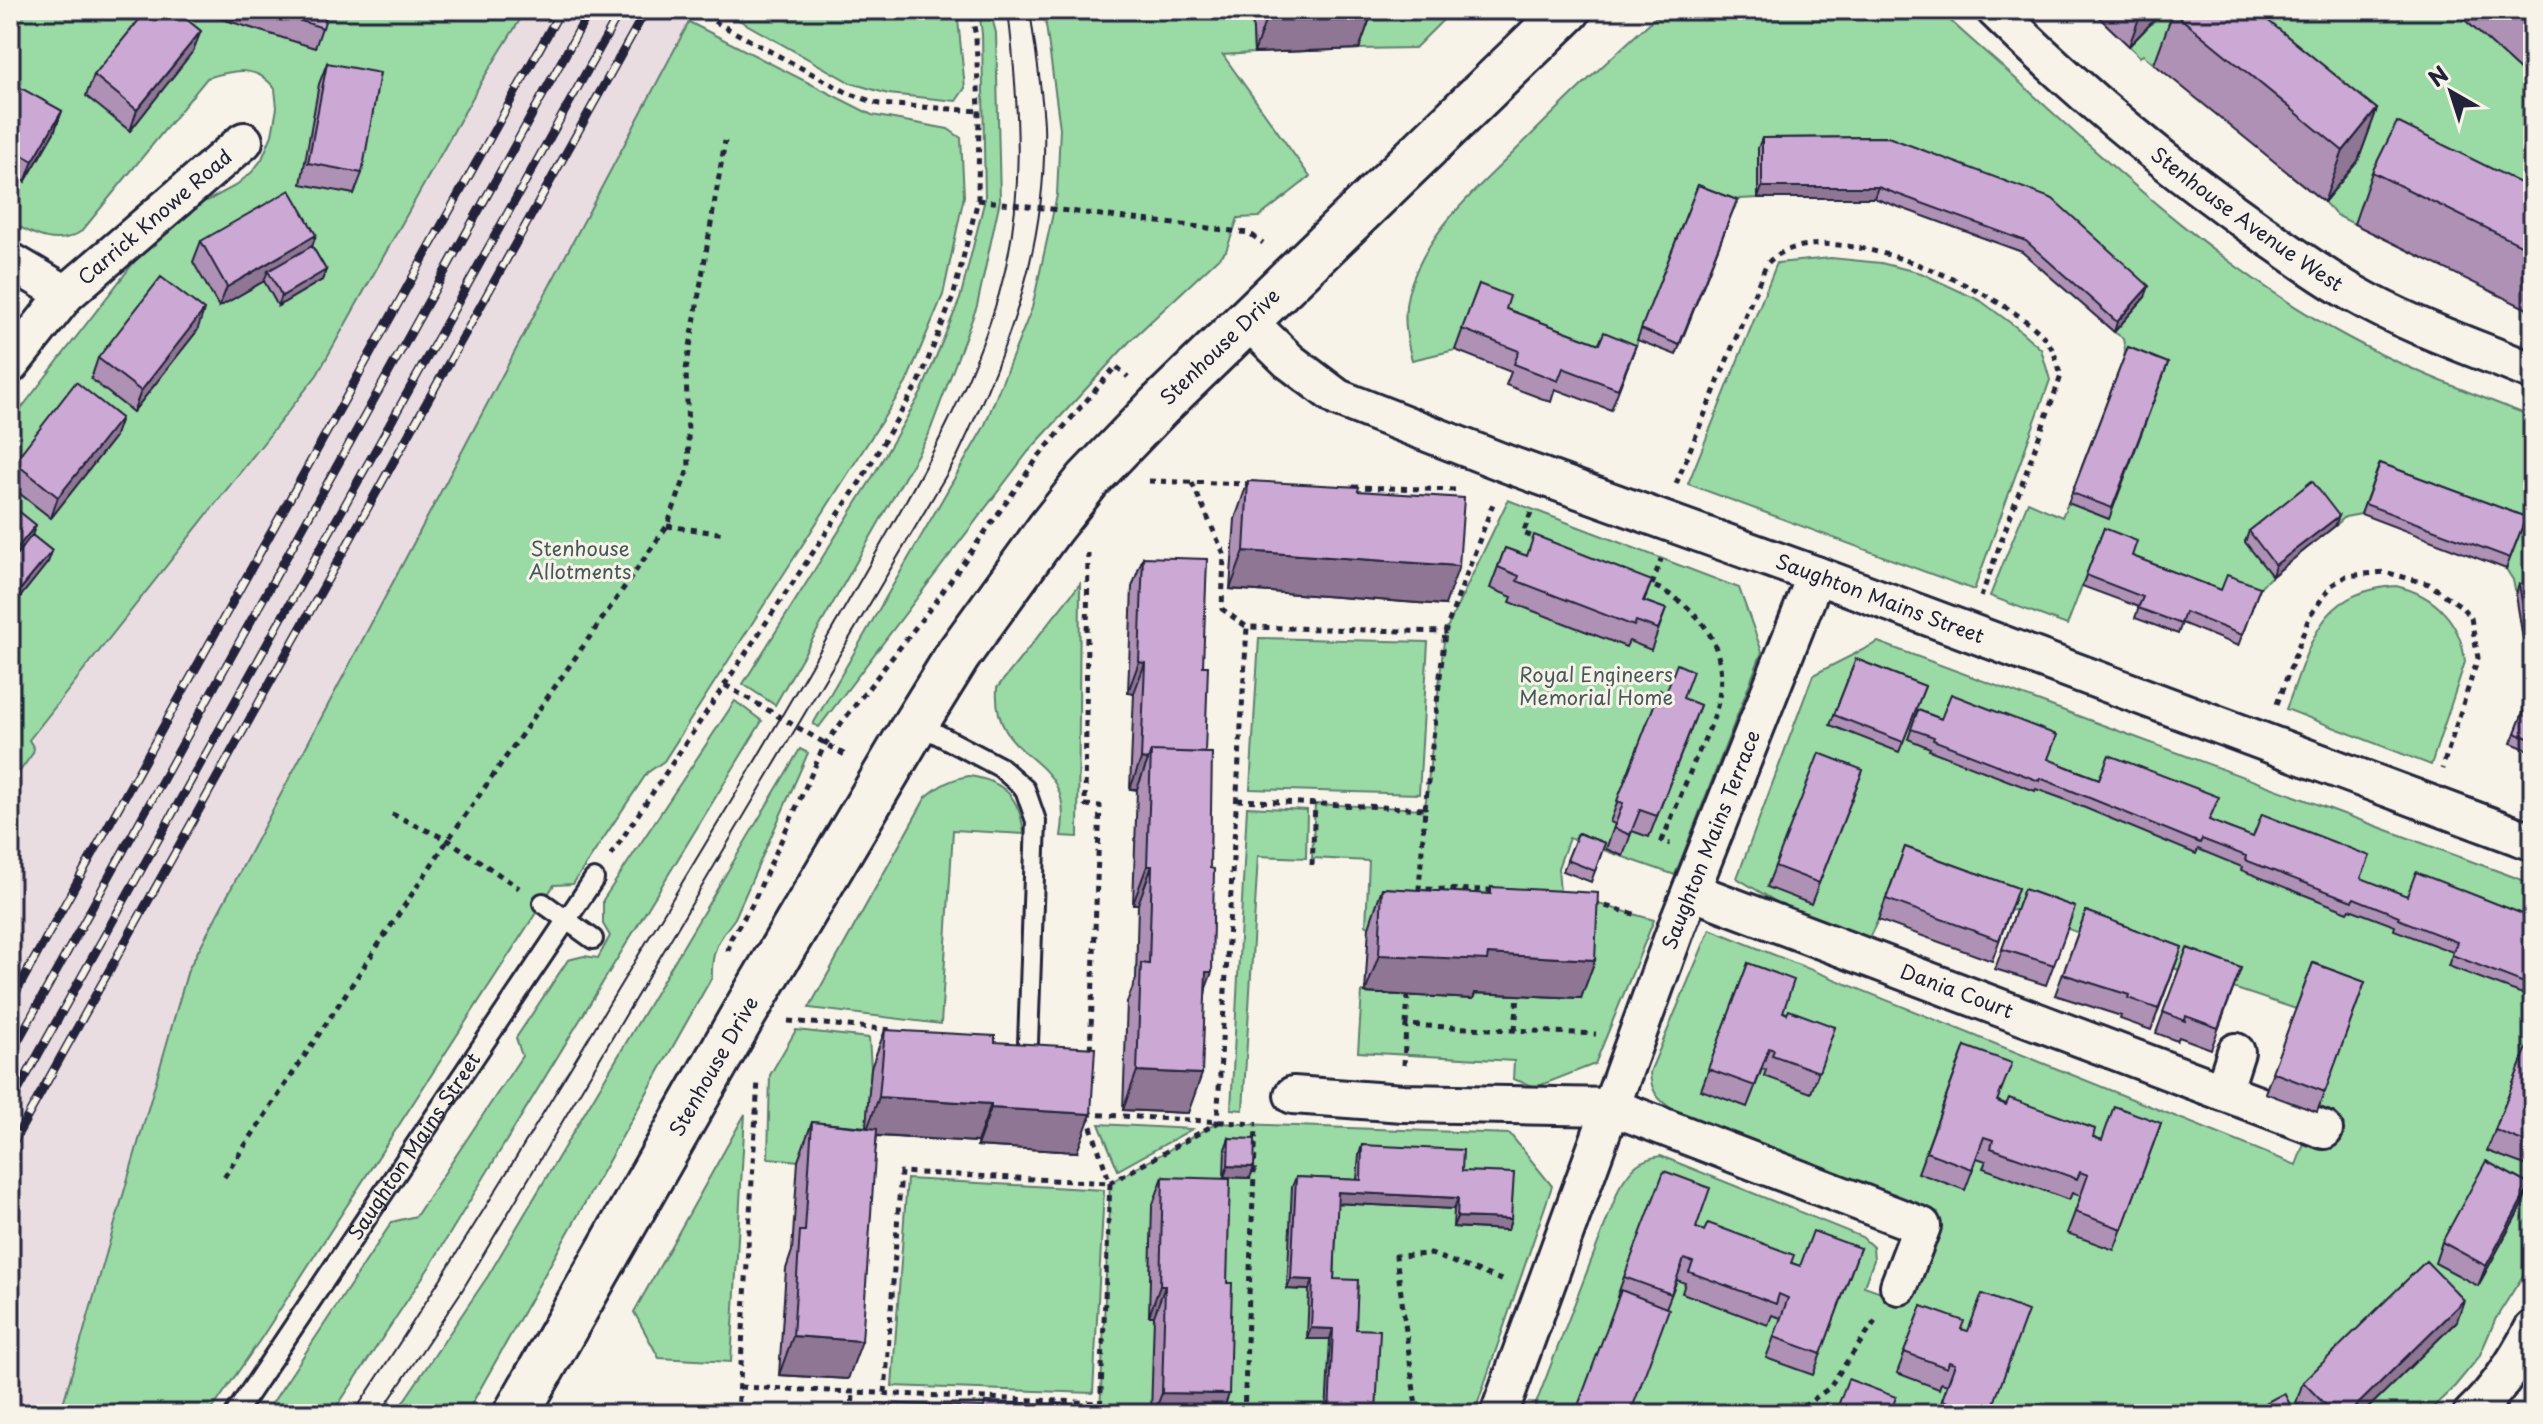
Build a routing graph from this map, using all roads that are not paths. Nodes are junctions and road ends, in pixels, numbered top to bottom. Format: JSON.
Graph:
{"nodes":[{"id":1,"x":1568,"y":10,"type":"edge"},
{"id":2,"x":1995,"y":10,"type":"edge"},
{"id":3,"x":244,"y":141,"type":"dead end"},
{"id":4,"x":10,"y":261,"type":"edge"},
{"id":5,"x":66,"y":294,"type":"junction"},
{"id":6,"x":1247,"y":320,"type":"junction"},
{"id":7,"x":10,"y":365,"type":"edge"},
{"id":8,"x":2533,"y":372,"type":"edge"},
{"id":9,"x":1816,"y":575,"type":"junction"},
{"id":10,"x":916,"y":723,"type":"junction"},
{"id":11,"x":2533,"y":842,"type":"edge"},
{"id":12,"x":1698,"y":874,"type":"junction"},
{"id":13,"x":594,"y":879,"type":"road end"},
{"id":14,"x":543,"y":903,"type":"road end"},
{"id":15,"x":567,"y":921,"type":"junction"},
{"id":16,"x":593,"y":939,"type":"dead end"},
{"id":17,"x":1028,"y":1043,"type":"edge"},
{"id":18,"x":2236,"y":1052,"type":"dead end"},
{"id":19,"x":2223,"y":1092,"type":"junction"},
{"id":20,"x":1293,"y":1095,"type":"dead end"},
{"id":21,"x":1612,"y":1107,"type":"junction"},
{"id":22,"x":2324,"y":1130,"type":"dead end"},
{"id":23,"x":1899,"y":1286,"type":"road end"},
{"id":24,"x":2533,"y":1329,"type":"edge"},
{"id":25,"x":2490,"y":1409,"type":"edge"},
{"id":26,"x":235,"y":1414,"type":"edge"},
{"id":27,"x":516,"y":1414,"type":"edge"},
{"id":28,"x":1499,"y":1414,"type":"edge"}],
"edges":[{"from":1,"to":6,"type":"street","name":"Stenhouse Drive"},
{"from":2,"to":8,"type":"street","name":"Stenhouse Avenue West"},
{"from":3,"to":5,"type":"street","name":"Carrick Knowe Road"},
{"from":4,"to":5,"type":"street","name":"Carrick Knowe Road"},
{"from":5,"to":7,"type":"street","name":"Carrick Knowe Road"},
{"from":6,"to":9,"type":"street","name":"Saughton Mains Street"},
{"from":6,"to":10,"type":"street","name":"Stenhouse Drive"},
{"from":9,"to":11,"type":"street","name":"Saughton Mains Street"},
{"from":9,"to":12,"type":"street","name":"Saughton Mains Terrace"},
{"from":10,"to":17,"type":"lane"},
{"from":10,"to":27,"type":"street","name":"Stenhouse Drive"},
{"from":12,"to":19,"type":"street","name":"Dania Court"},
{"from":12,"to":21,"type":"street","name":"Saughton Mains Terrace"},
{"from":13,"to":15,"type":"lane","name":"Saughton Mains Street"},
{"from":14,"to":15,"type":"lane"},
{"from":15,"to":16,"type":"lane"},
{"from":15,"to":26,"type":"lane","name":"Saughton Mains Street"},
{"from":18,"to":19,"type":"street"},
{"from":19,"to":22,"type":"street","name":"Dania Court"},
{"from":20,"to":21,"type":"street"},
{"from":21,"to":23,"type":"street"},
{"from":21,"to":28,"type":"street","name":"Saughton Mains Terrace"},
{"from":24,"to":25,"type":"street"}]}
